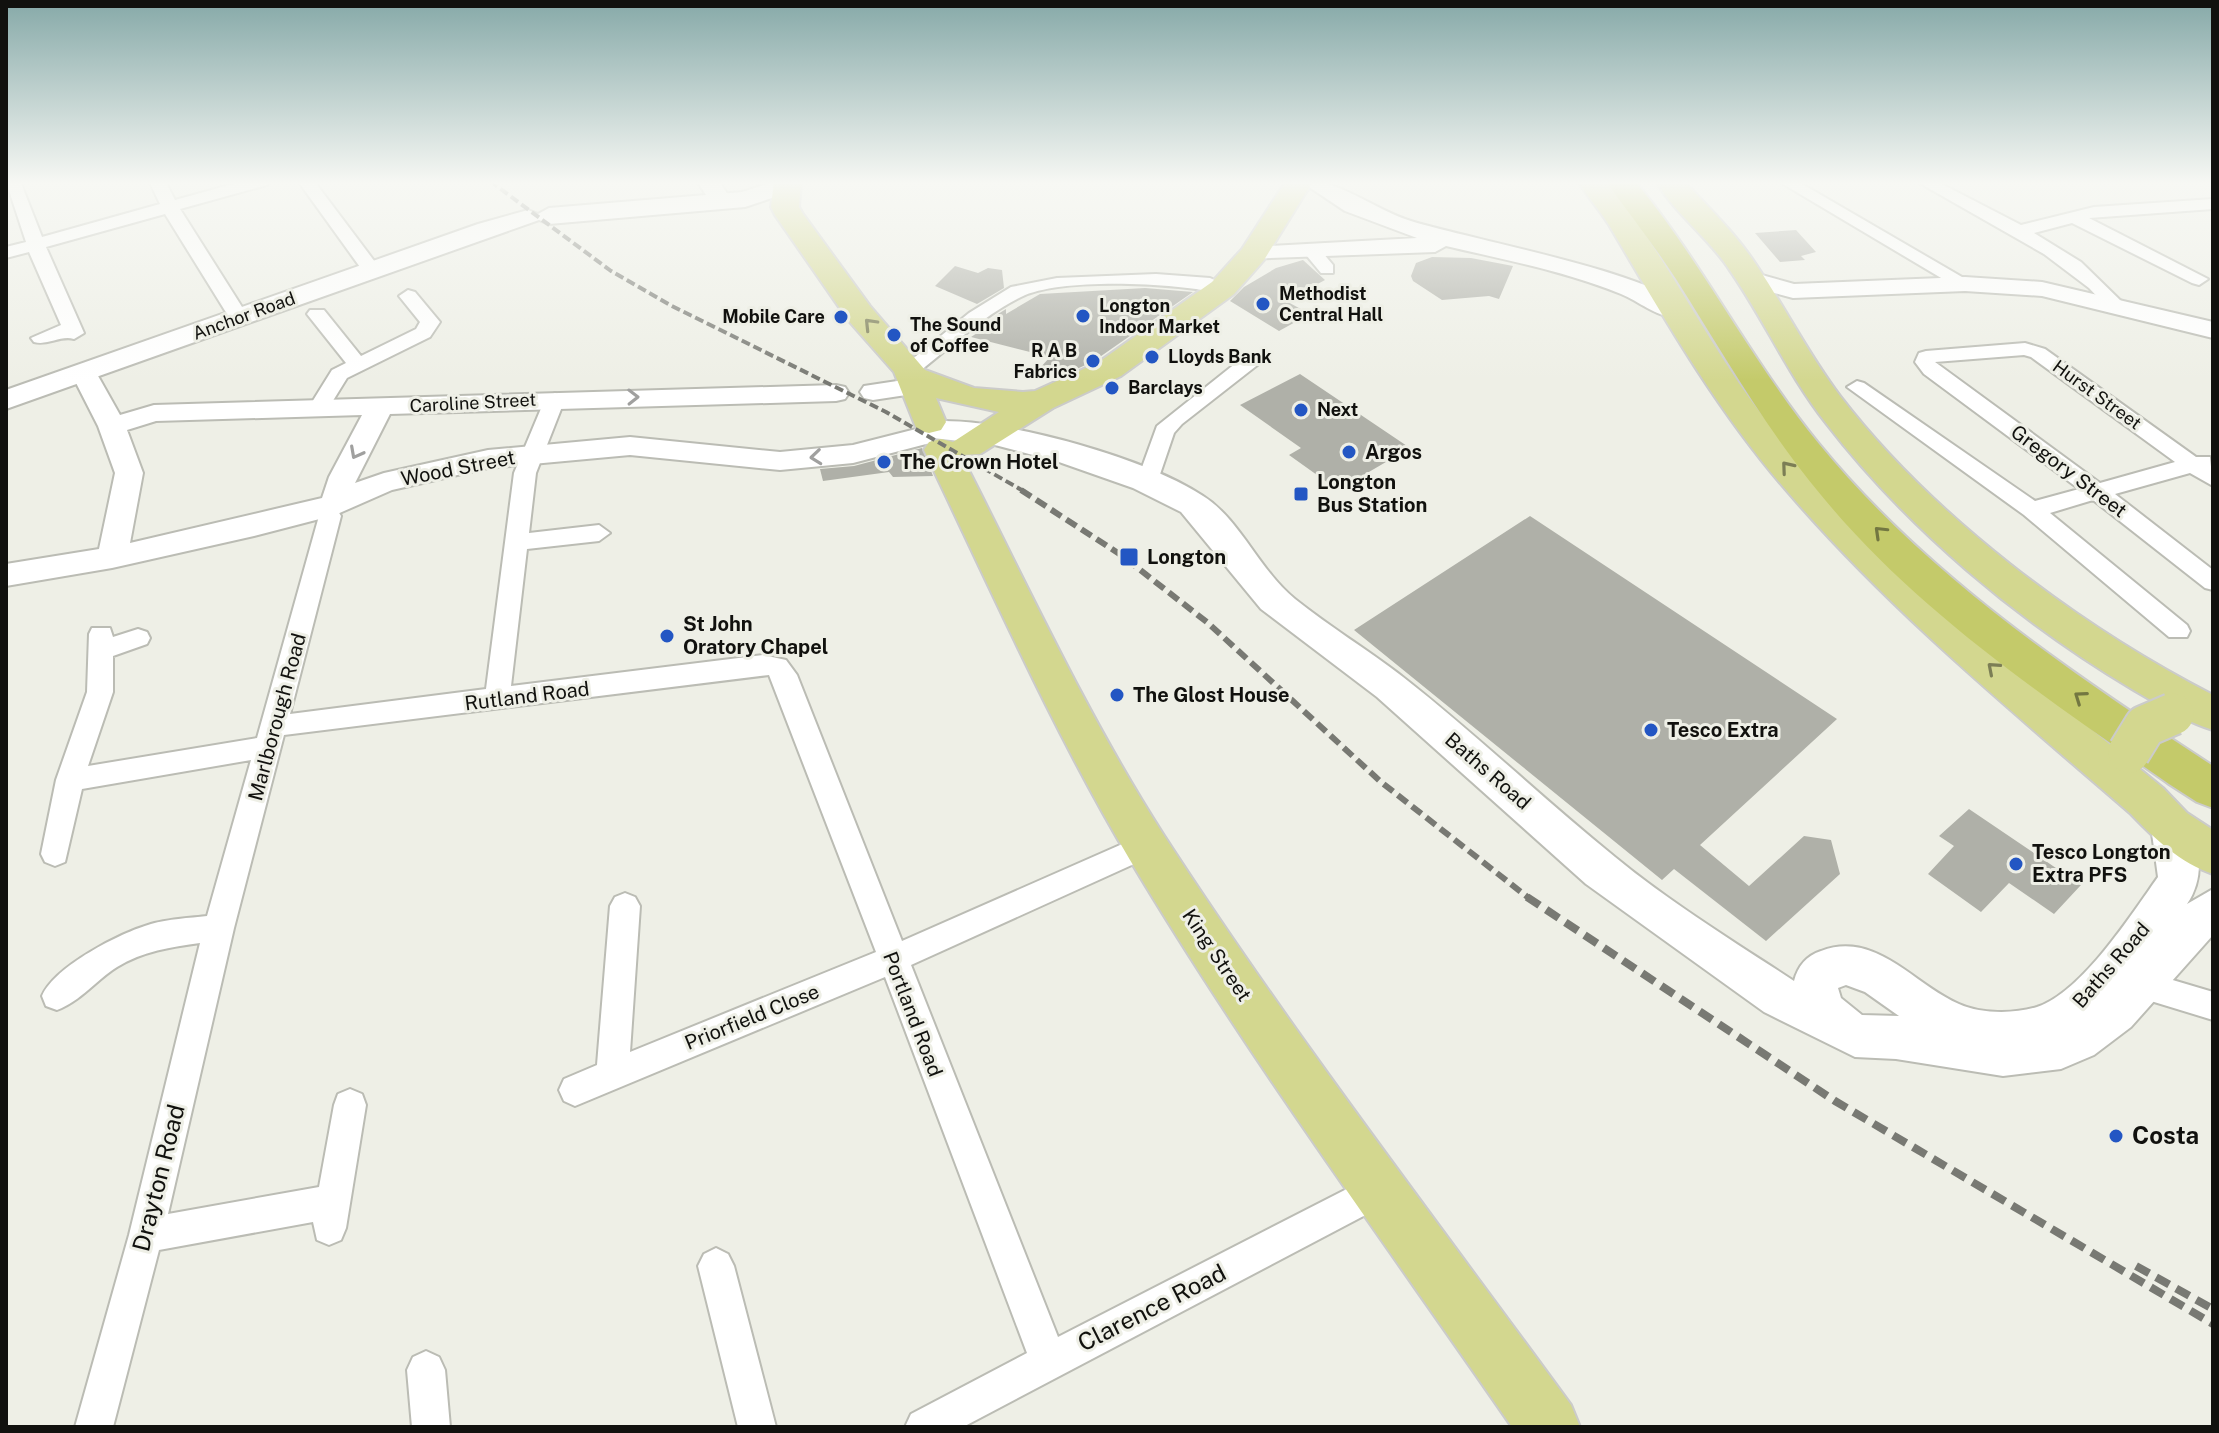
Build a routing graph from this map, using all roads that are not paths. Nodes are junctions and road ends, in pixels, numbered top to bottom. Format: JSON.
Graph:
{"nodes":[{"id":1,"x":37,"y":248,"type":"edge"},
{"id":2,"x":195,"y":248,"type":"edge"},
{"id":3,"x":356,"y":248,"type":"edge"},
{"id":4,"x":434,"y":248,"type":"edge"},
{"id":5,"x":811,"y":248,"type":"edge"},
{"id":6,"x":1258,"y":248,"type":"edge"},
{"id":7,"x":1341,"y":248,"type":"edge"},
{"id":8,"x":1463,"y":248,"type":"edge"},
{"id":9,"x":1479,"y":248,"type":"edge"},
{"id":10,"x":1637,"y":248,"type":"edge"},
{"id":11,"x":1673,"y":248,"type":"edge"},
{"id":12,"x":1698,"y":248,"type":"edge"},
{"id":13,"x":1730,"y":248,"type":"edge"},
{"id":14,"x":1902,"y":248,"type":"edge"},
{"id":15,"x":2040,"y":248,"type":"edge"},
{"id":16,"x":2130,"y":248,"type":"edge"},
{"id":17,"x":1483,"y":249,"type":"junction"},
{"id":18,"x":1311,"y":250,"type":"junction"},
{"id":19,"x":1254,"y":254,"type":"junction"},
{"id":20,"x":1645,"y":262,"type":"junction"},
{"id":21,"x":1327,"y":269,"type":"dead end"},
{"id":22,"x":372,"y":270,"type":"junction"},
{"id":23,"x":2199,"y":279,"type":"dead end"},
{"id":24,"x":1612,"y":280,"type":"junction"},
{"id":25,"x":1965,"y":284,"type":"junction"},
{"id":26,"x":1223,"y":288,"type":"junction"},
{"id":27,"x":1770,"y":291,"type":"junction"},
{"id":28,"x":409,"y":295,"type":"dead end"},
{"id":29,"x":2114,"y":303,"type":"junction"},
{"id":30,"x":1675,"y":311,"type":"junction"},
{"id":31,"x":317,"y":314,"type":"dead end"},
{"id":32,"x":239,"y":318,"type":"junction"},
{"id":33,"x":2213,"y":330,"type":"edge"},
{"id":34,"x":41,"y":338,"type":"dead end"},
{"id":35,"x":1925,"y":362,"type":"joint"},
{"id":36,"x":356,"y":363,"type":"junction"},
{"id":37,"x":1247,"y":368,"type":"dead end"},
{"id":38,"x":84,"y":373,"type":"junction"},
{"id":39,"x":912,"y":377,"type":"junction"},
{"id":40,"x":1857,"y":387,"type":"dead end"},
{"id":41,"x":873,"y":392,"type":"dead end"},
{"id":42,"x":836,"y":393,"type":"dead end"},
{"id":43,"x":555,"y":399,"type":"junction"},
{"id":44,"x":6,"y":400,"type":"edge"},
{"id":45,"x":1041,"y":401,"type":"junction"},
{"id":46,"x":319,"y":407,"type":"junction"},
{"id":47,"x":380,"y":407,"type":"junction"},
{"id":48,"x":112,"y":426,"type":"junction"},
{"id":49,"x":954,"y":440,"type":"junction"},
{"id":50,"x":536,"y":454,"type":"junction"},
{"id":51,"x":2203,"y":461,"type":"edge"},
{"id":52,"x":2213,"y":479,"type":"edge"},
{"id":53,"x":1148,"y":481,"type":"junction"},
{"id":54,"x":2096,"y":491,"type":"junction"},
{"id":55,"x":331,"y":504,"type":"junction"},
{"id":56,"x":2032,"y":510,"type":"junction"},
{"id":57,"x":599,"y":533,"type":"dead end"},
{"id":58,"x":515,"y":543,"type":"junction"},
{"id":59,"x":112,"y":557,"type":"junction"},
{"id":60,"x":6,"y":575,"type":"edge"},
{"id":61,"x":2213,"y":582,"type":"edge"},
{"id":62,"x":2178,"y":631,"type":"dead end"},
{"id":63,"x":138,"y":638,"type":"dead end"},
{"id":64,"x":777,"y":667,"type":"joint"},
{"id":65,"x":497,"y":700,"type":"junction"},
{"id":66,"x":2200,"y":714,"type":"edge"},
{"id":67,"x":273,"y":736,"type":"junction"},
{"id":68,"x":2213,"y":754,"type":"edge"},
{"id":69,"x":70,"y":780,"type":"junction"},
{"id":70,"x":2213,"y":789,"type":"edge"},
{"id":71,"x":2159,"y":813,"type":"junction"},
{"id":72,"x":1146,"y":846,"type":"junction"},
{"id":73,"x":55,"y":854,"type":"dead end"},
{"id":74,"x":2213,"y":855,"type":"edge"},
{"id":75,"x":625,"y":906,"type":"dead end"},
{"id":76,"x":2213,"y":908,"type":"edge"},
{"id":77,"x":219,"y":928,"type":"junction"},
{"id":78,"x":2170,"y":947,"type":"junction"},
{"id":79,"x":891,"y":960,"type":"junction"},
{"id":80,"x":1736,"y":965,"type":"junction"},
{"id":81,"x":1822,"y":973,"type":"junction"},
{"id":82,"x":2139,"y":984,"type":"junction"},
{"id":83,"x":1889,"y":985,"type":"junction"},
{"id":84,"x":57,"y":996,"type":"dead end"},
{"id":85,"x":2211,"y":1004,"type":"edge"},
{"id":86,"x":1841,"y":1028,"type":"junction"},
{"id":87,"x":1889,"y":1036,"type":"junction"},
{"id":88,"x":612,"y":1074,"type":"junction"},
{"id":89,"x":575,"y":1090,"type":"dead end"},
{"id":90,"x":350,"y":1105,"type":"dead end"},
{"id":91,"x":1380,"y":1189,"type":"junction"},
{"id":92,"x":146,"y":1235,"type":"junction"},
{"id":93,"x":716,"y":1266,"type":"dead end"},
{"id":94,"x":1049,"y":1362,"type":"junction"},
{"id":95,"x":426,"y":1370,"type":"dead end"},
{"id":96,"x":94,"y":1427,"type":"edge"},
{"id":97,"x":431,"y":1427,"type":"edge"},
{"id":98,"x":757,"y":1427,"type":"edge"},
{"id":99,"x":924,"y":1427,"type":"edge"},
{"id":100,"x":1549,"y":1427,"type":"edge"}],
"edges":[{"from":1,"to":34,"type":"street"},
{"from":2,"to":32,"type":"street"},
{"from":3,"to":22,"type":"street"},
{"from":4,"to":22,"type":"main road","name":"Anchor Road"},
{"from":39,"to":5,"type":"main road","one_way":true},
{"from":6,"to":19,"type":"main road"},
{"from":7,"to":18,"type":"street"},
{"from":8,"to":17,"type":"street"},
{"from":9,"to":17,"type":"street"},
{"from":10,"to":20,"type":"main road"},
{"from":70,"to":11,"type":"highway","one_way":true},
{"from":12,"to":68,"type":"highway"},
{"from":13,"to":27,"type":"main road"},
{"from":14,"to":25,"type":"street"},
{"from":15,"to":29,"type":"street"},
{"from":16,"to":23,"type":"street"},
{"from":17,"to":24,"type":"street"},
{"from":18,"to":19,"type":"street"},
{"from":18,"to":21,"type":"street"},
{"from":19,"to":26,"type":"main road"},
{"from":20,"to":24,"type":"street"},
{"from":20,"to":30,"type":"main road"},
{"from":22,"to":32,"type":"main road","name":"Anchor Road"},
{"from":24,"to":30,"type":"street"},
{"from":25,"to":27,"type":"street"},
{"from":25,"to":29,"type":"street"},
{"from":26,"to":39,"type":"street"},
{"from":26,"to":45,"type":"main road"},
{"from":27,"to":66,"type":"main road"},
{"from":28,"to":36,"type":"street"},
{"from":29,"to":33,"type":"street"},
{"from":71,"to":30,"type":"main road","one_way":true},
{"from":31,"to":36,"type":"street"},
{"from":32,"to":38,"type":"main road","name":"Anchor Road"},
{"from":35,"to":51,"type":"street","name":"Hurst Street"},
{"from":35,"to":54,"type":"street","name":"Gregory Street"},
{"from":36,"to":46,"type":"street"},
{"from":37,"to":53,"type":"street"},
{"from":38,"to":44,"type":"main road","name":"Anchor Road"},
{"from":38,"to":48,"type":"street"},
{"from":39,"to":41,"type":"street"},
{"from":39,"to":45,"type":"main road"},
{"from":39,"to":49,"type":"main road","name":"King Street"},
{"from":40,"to":56,"type":"street"},
{"from":43,"to":42,"type":"street","name":"Caroline Street","one_way":true},
{"from":43,"to":47,"type":"street","name":"Caroline Street"},
{"from":43,"to":50,"type":"street"},
{"from":45,"to":49,"type":"main road"},
{"from":46,"to":47,"type":"street","name":"Caroline Street"},
{"from":46,"to":48,"type":"street","name":"Caroline Street"},
{"from":47,"to":55,"type":"street","one_way":true},
{"from":48,"to":59,"type":"street"},
{"from":49,"to":50,"type":"street","name":"Wood Street","one_way":true},
{"from":49,"to":53,"type":"main road","name":"Baths Road"},
{"from":49,"to":72,"type":"main road","name":"King Street"},
{"from":50,"to":55,"type":"street","name":"Wood Street"},
{"from":50,"to":58,"type":"street"},
{"from":51,"to":52,"type":"street","name":"Hurst Street"},
{"from":51,"to":54,"type":"street"},
{"from":53,"to":80,"type":"main road","name":"Baths Road"},
{"from":54,"to":56,"type":"street"},
{"from":54,"to":61,"type":"street","name":"Gregory Street"},
{"from":55,"to":59,"type":"street","name":"Wood Street"},
{"from":55,"to":67,"type":"street","name":"Marlborough Road"},
{"from":56,"to":62,"type":"street"},
{"from":57,"to":58,"type":"street"},
{"from":58,"to":65,"type":"street"},
{"from":59,"to":60,"type":"street","name":"Wood Street"},
{"from":63,"to":69,"type":"street"},
{"from":64,"to":65,"type":"street","name":"Rutland Road"},
{"from":64,"to":79,"type":"street","name":"Portland Road"},
{"from":65,"to":67,"type":"street","name":"Rutland Road"},
{"from":66,"to":71,"type":"main road","bridge":true},
{"from":67,"to":69,"type":"street","name":"Rutland Road"},
{"from":67,"to":77,"type":"street","name":"Marlborough Road"},
{"from":69,"to":73,"type":"street"},
{"from":71,"to":74,"type":"main road"},
{"from":71,"to":83,"type":"main road","name":"Baths Road"},
{"from":72,"to":79,"type":"street","name":"Priorfield Close"},
{"from":72,"to":91,"type":"main road","name":"King Street"},
{"from":75,"to":88,"type":"street"},
{"from":76,"to":78,"type":"main road","name":"Baths Road"},
{"from":77,"to":84,"type":"street"},
{"from":77,"to":92,"type":"street","name":"Drayton Road"},
{"from":78,"to":82,"type":"main road","name":"Baths Road"},
{"from":78,"to":85,"type":"street"},
{"from":79,"to":88,"type":"street","name":"Priorfield Close"},
{"from":79,"to":94,"type":"street","name":"Portland Road"},
{"from":80,"to":81,"type":"main road","name":"Baths Road"},
{"from":80,"to":86,"type":"main road","name":"Baths Road"},
{"from":81,"to":83,"type":"main road","name":"Baths Road"},
{"from":81,"to":86,"type":"main road"},
{"from":82,"to":85,"type":"street"},
{"from":82,"to":87,"type":"main road","name":"Baths Road"},
{"from":83,"to":87,"type":"main road"},
{"from":86,"to":87,"type":"main road","name":"Baths Road"},
{"from":88,"to":89,"type":"street","name":"Priorfield Close"},
{"from":90,"to":92,"type":"street"},
{"from":91,"to":94,"type":"street","name":"Clarence Road"},
{"from":91,"to":100,"type":"main road","name":"King Street"},
{"from":92,"to":96,"type":"street","name":"Drayton Road"},
{"from":93,"to":98,"type":"street"},
{"from":94,"to":99,"type":"street","name":"Clarence Road"},
{"from":95,"to":97,"type":"street"}]}
